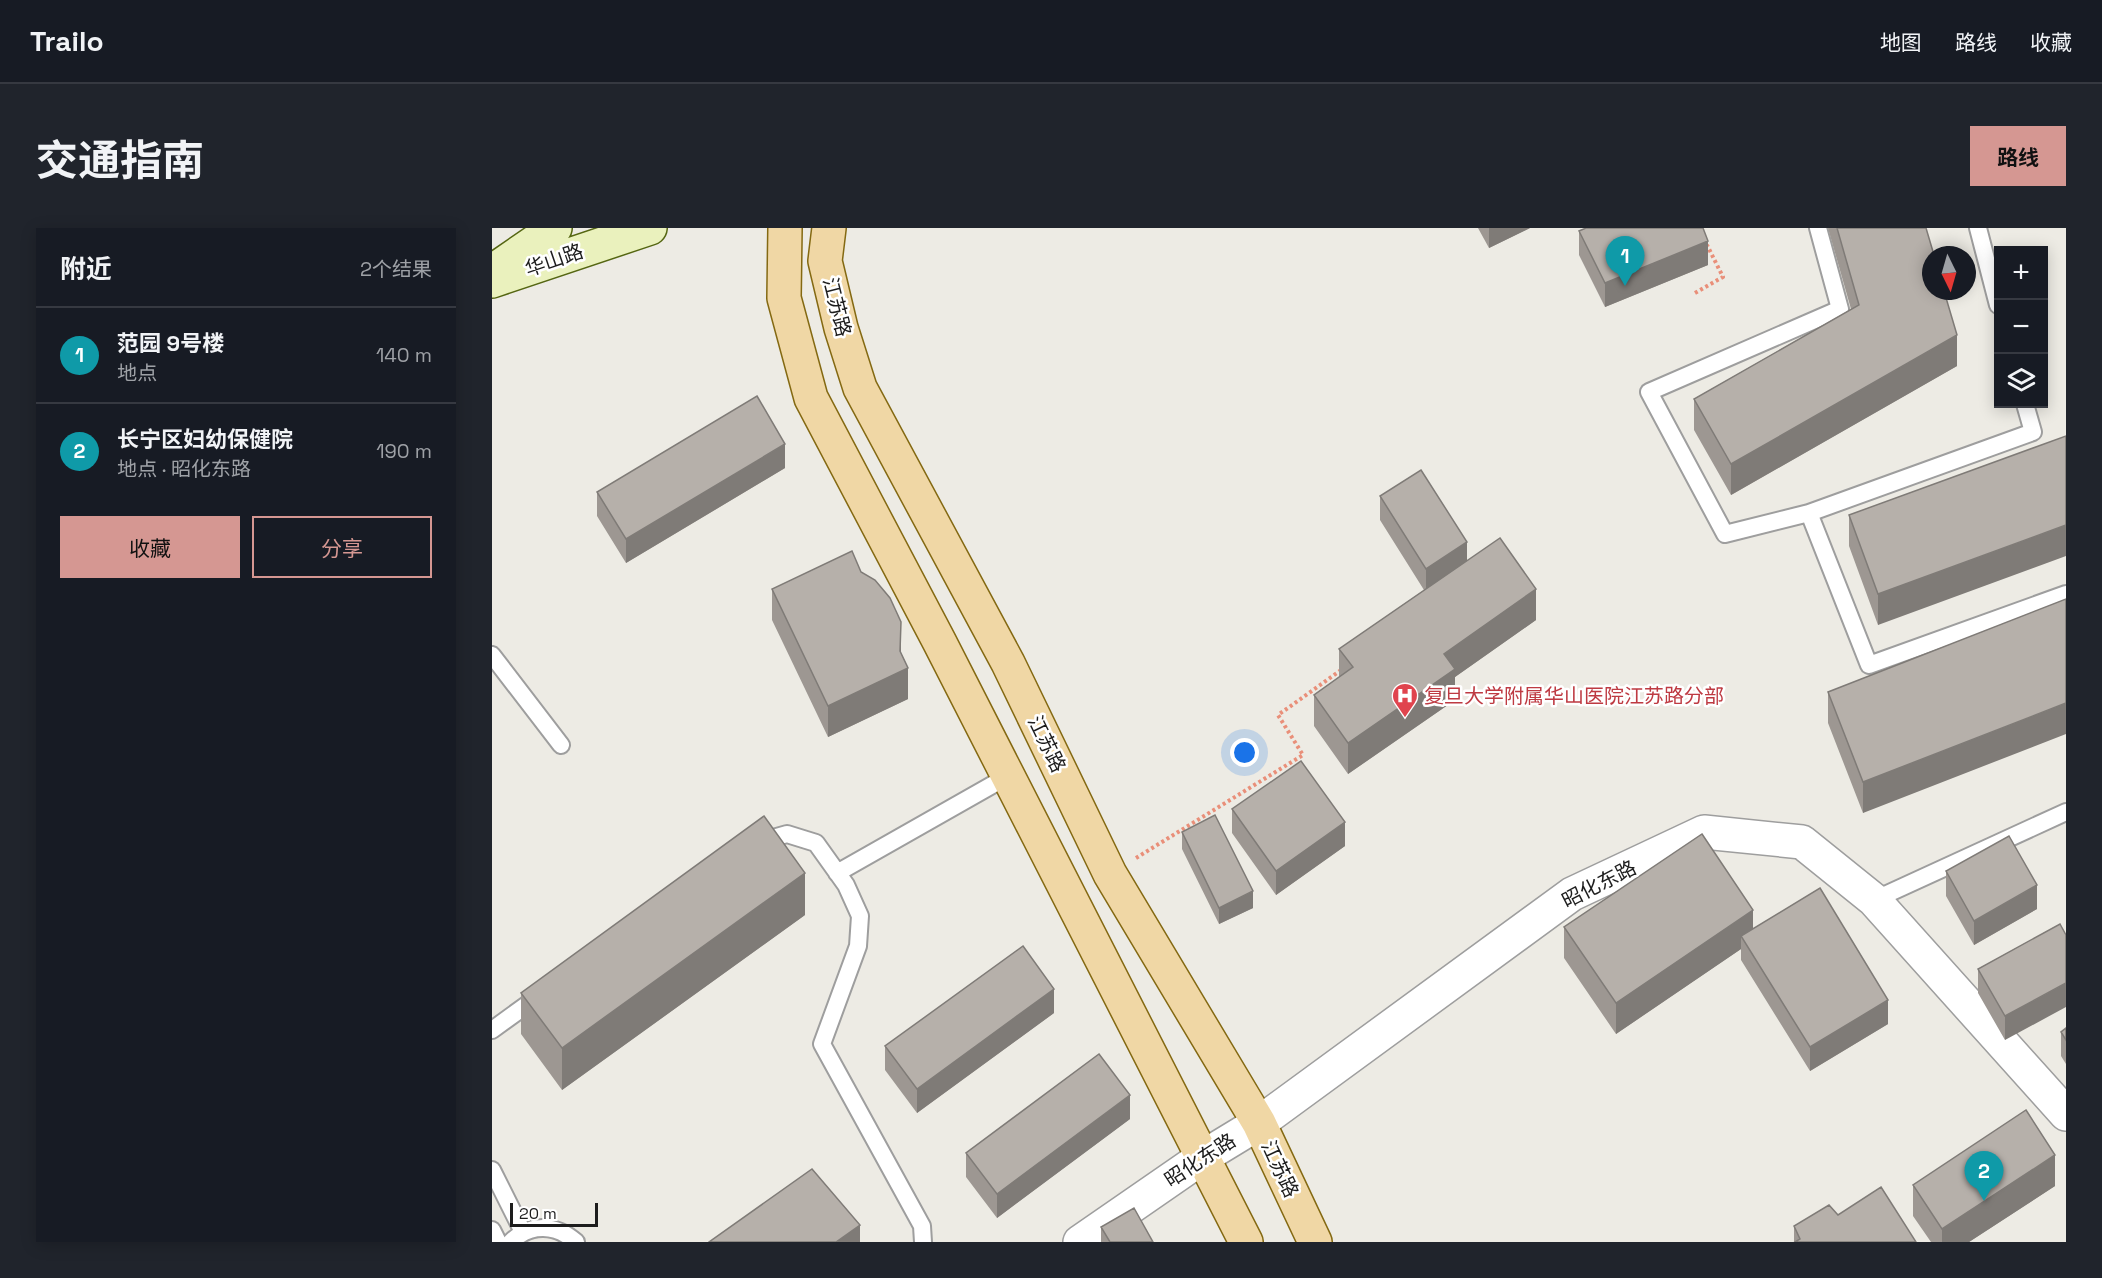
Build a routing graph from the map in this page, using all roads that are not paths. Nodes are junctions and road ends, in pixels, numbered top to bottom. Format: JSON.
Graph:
{"nodes":[{"id":1,"x":555,"y":228,"type":"edge"},
{"id":2,"x":650,"y":228,"type":"edge"},
{"id":3,"x":784,"y":228,"type":"edge"},
{"id":4,"x":829,"y":228,"type":"edge"},
{"id":5,"x":1818,"y":228,"type":"edge"},
{"id":6,"x":1978,"y":228,"type":"edge"},
{"id":7,"x":492,"y":271,"type":"edge"},
{"id":8,"x":492,"y":281,"type":"edge"},
{"id":9,"x":1997,"y":300,"type":"edge"},
{"id":10,"x":2026,"y":408,"type":"edge"},
{"id":11,"x":1809,"y":513,"type":"junction"},
{"id":12,"x":2066,"y":594,"type":"edge"},
{"id":13,"x":492,"y":654,"type":"edge"},
{"id":14,"x":561,"y":745,"type":"dead end"},
{"id":15,"x":1008,"y":776,"type":"junction"},
{"id":16,"x":2066,"y":812,"type":"edge"},
{"id":17,"x":743,"y":854,"type":"edge"},
{"id":18,"x":837,"y":873,"type":"junction"},
{"id":19,"x":1874,"y":900,"type":"junction"},
{"id":20,"x":550,"y":989,"type":"edge"},
{"id":21,"x":492,"y":1029,"type":"edge"},
{"id":22,"x":2066,"y":1114,"type":"edge"},
{"id":23,"x":1259,"y":1124,"type":"junction"},
{"id":24,"x":1203,"y":1157,"type":"junction"},
{"id":25,"x":492,"y":1170,"type":"edge"},
{"id":26,"x":492,"y":1230,"type":"edge"},
{"id":27,"x":517,"y":1237,"type":"edge"},
{"id":28,"x":498,"y":1242,"type":"edge"},
{"id":29,"x":576,"y":1242,"type":"edge"},
{"id":30,"x":923,"y":1242,"type":"edge"},
{"id":31,"x":1080,"y":1242,"type":"edge"},
{"id":32,"x":1246,"y":1242,"type":"edge"},
{"id":33,"x":1315,"y":1242,"type":"edge"}],
"edges":[{"from":1,"to":7,"type":"main road","name":"华山路"},
{"from":2,"to":8,"type":"main road","name":"华山路"},
{"from":3,"to":15,"type":"main road"},
{"from":4,"to":23,"type":"main road","name":"江苏路"},
{"from":5,"to":11,"type":"lane"},
{"from":6,"to":9,"type":"lane"},
{"from":10,"to":11,"type":"lane"},
{"from":11,"to":12,"type":"lane"},
{"from":13,"to":14,"type":"lane"},
{"from":15,"to":18,"type":"lane"},
{"from":15,"to":24,"type":"main road"},
{"from":16,"to":19,"type":"lane"},
{"from":17,"to":18,"type":"lane"},
{"from":18,"to":30,"type":"lane"},
{"from":19,"to":22,"type":"street","name":"昭化东路"},
{"from":19,"to":23,"type":"street","name":"昭化东路"},
{"from":20,"to":21,"type":"lane"},
{"from":23,"to":24,"type":"street","name":"昭化东路"},
{"from":23,"to":33,"type":"main road","name":"江苏路"},
{"from":24,"to":31,"type":"street","name":"昭化东路"},
{"from":24,"to":32,"type":"main road"},
{"from":25,"to":27,"type":"lane"},
{"from":26,"to":28,"type":"lane"},
{"from":27,"to":29,"type":"lane"}]}
